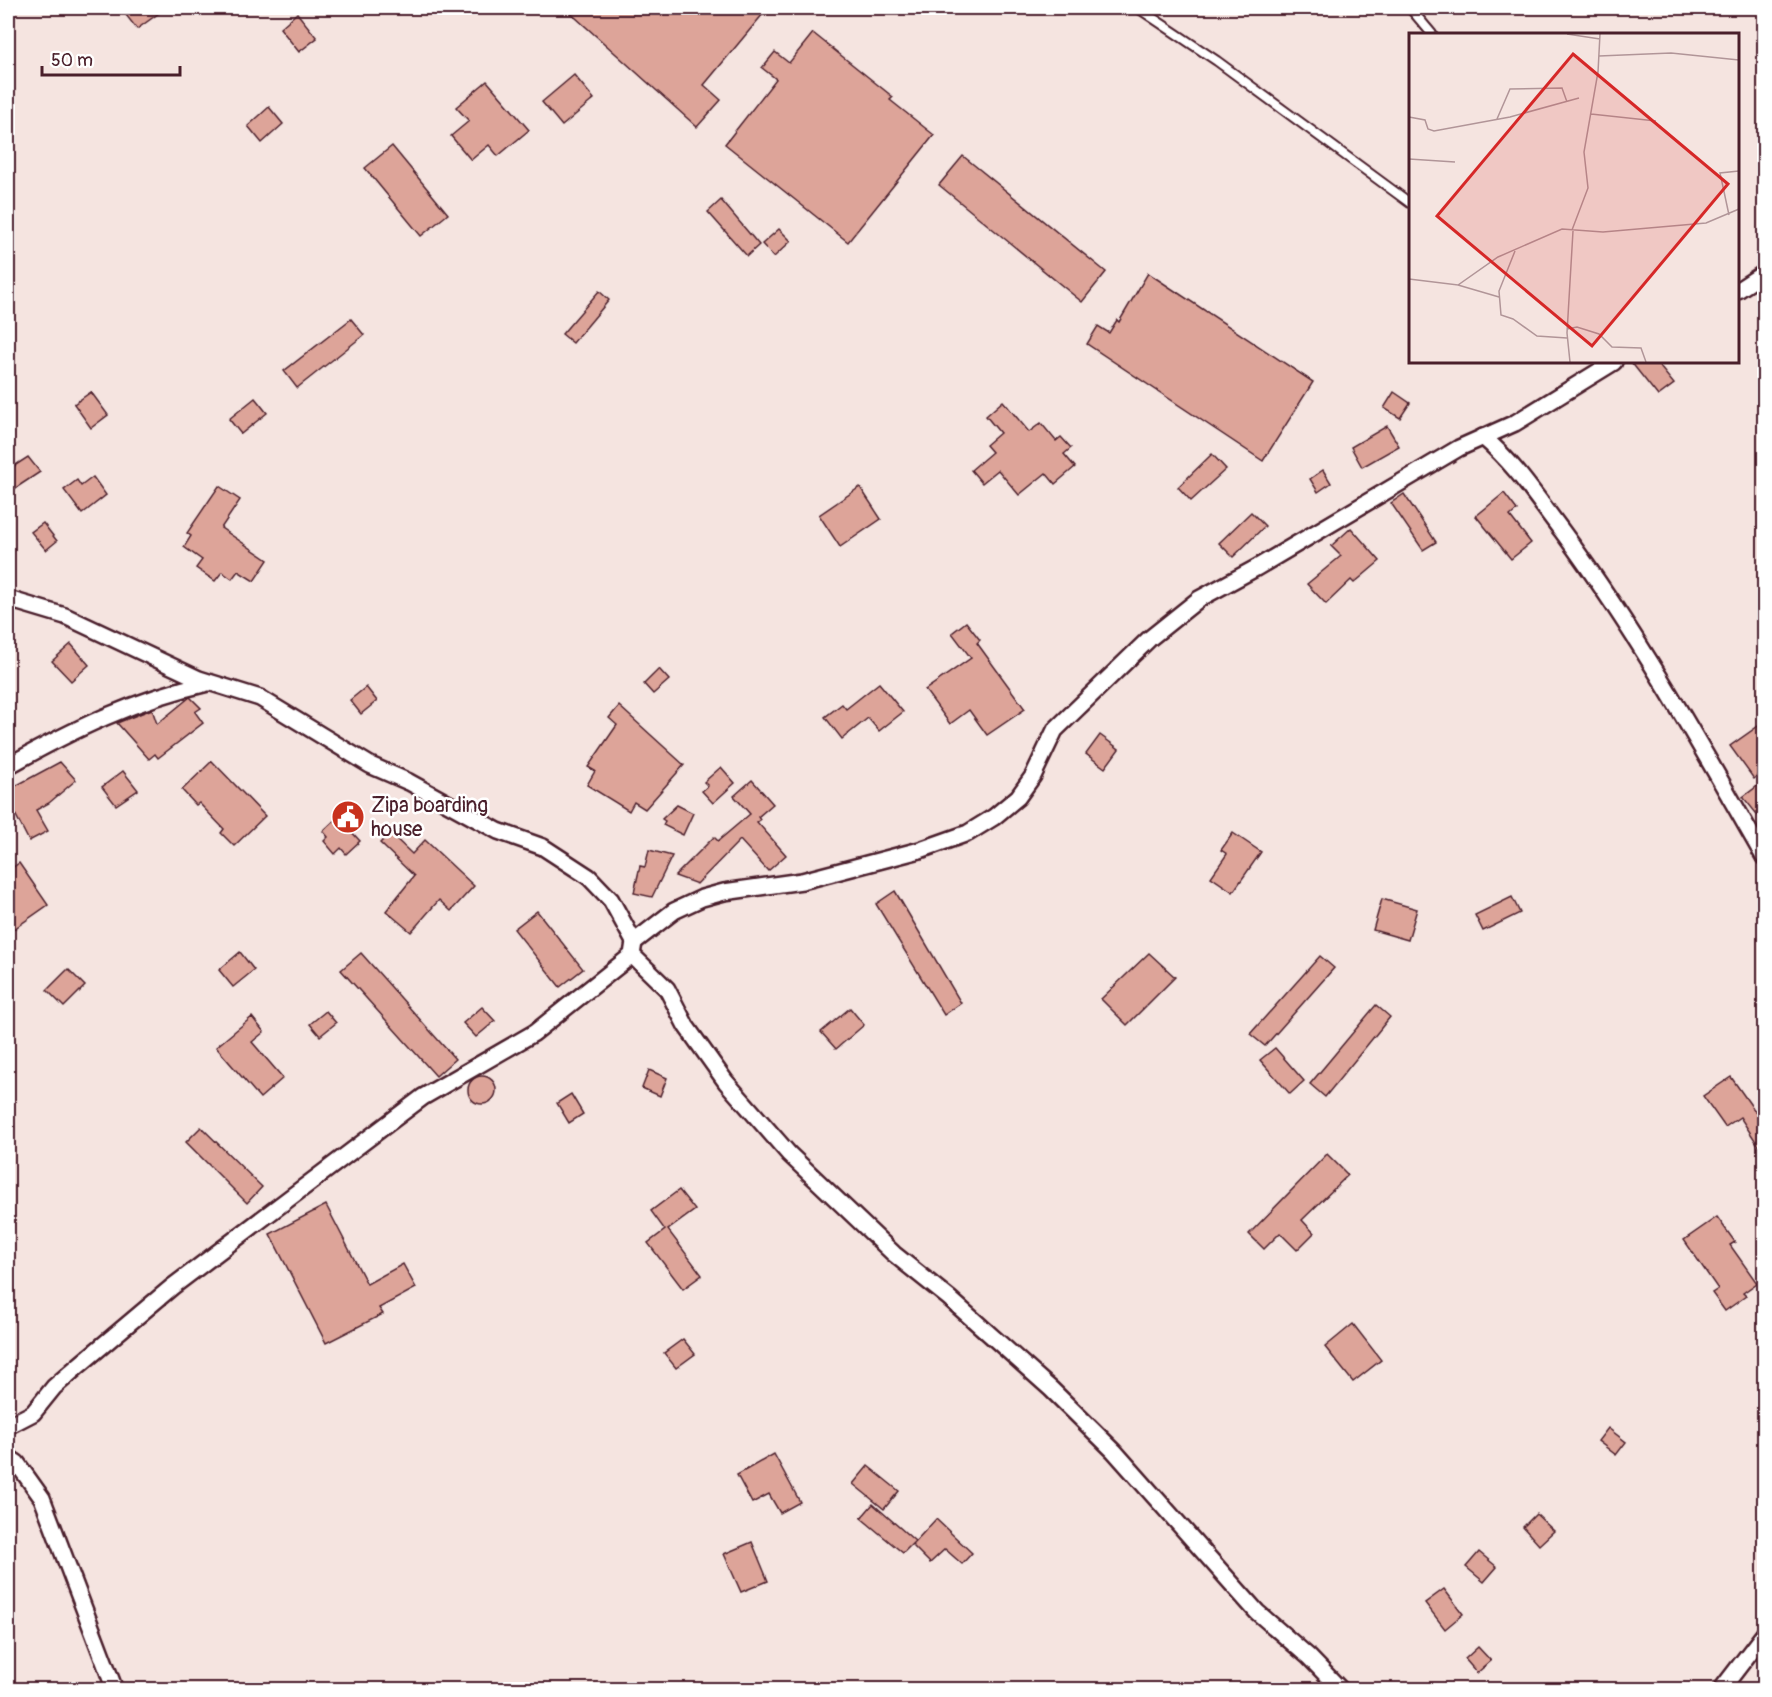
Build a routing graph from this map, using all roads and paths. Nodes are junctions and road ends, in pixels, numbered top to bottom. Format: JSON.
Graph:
{"nodes":[{"id":1,"x":1138,"y":8,"type":"edge"},
{"id":2,"x":1410,"y":8,"type":"edge"},
{"id":3,"x":1431,"y":33,"type":"edge"},
{"id":4,"x":1409,"y":202,"type":"edge"},
{"id":5,"x":1764,"y":273,"type":"edge"},
{"id":6,"x":1739,"y":289,"type":"edge"},
{"id":7,"x":1612,"y":363,"type":"edge"},
{"id":8,"x":1483,"y":437,"type":"junction"},
{"id":9,"x":8,"y":599,"type":"edge"},
{"id":10,"x":208,"y":683,"type":"junction"},
{"id":11,"x":8,"y":766,"type":"edge"},
{"id":12,"x":1764,"y":857,"type":"edge"},
{"id":13,"x":633,"y":949,"type":"junction"},
{"id":14,"x":8,"y":1426,"type":"edge"},
{"id":15,"x":8,"y":1457,"type":"edge"},
{"id":16,"x":1764,"y":1634,"type":"edge"},
{"id":17,"x":115,"y":1689,"type":"edge"},
{"id":18,"x":1341,"y":1689,"type":"edge"},
{"id":19,"x":1721,"y":1689,"type":"edge"}],
"edges":[{"from":1,"to":4,"type":"lane"},
{"from":2,"to":3,"type":"lane"},
{"from":5,"to":6,"type":"street"},
{"from":7,"to":8,"type":"street"},
{"from":8,"to":12,"type":"street"},
{"from":8,"to":13,"type":"street"},
{"from":9,"to":10,"type":"street"},
{"from":10,"to":11,"type":"street"},
{"from":10,"to":13,"type":"street"},
{"from":13,"to":14,"type":"street"},
{"from":13,"to":18,"type":"street"},
{"from":15,"to":17,"type":"street"},
{"from":16,"to":19,"type":"street"}]}
